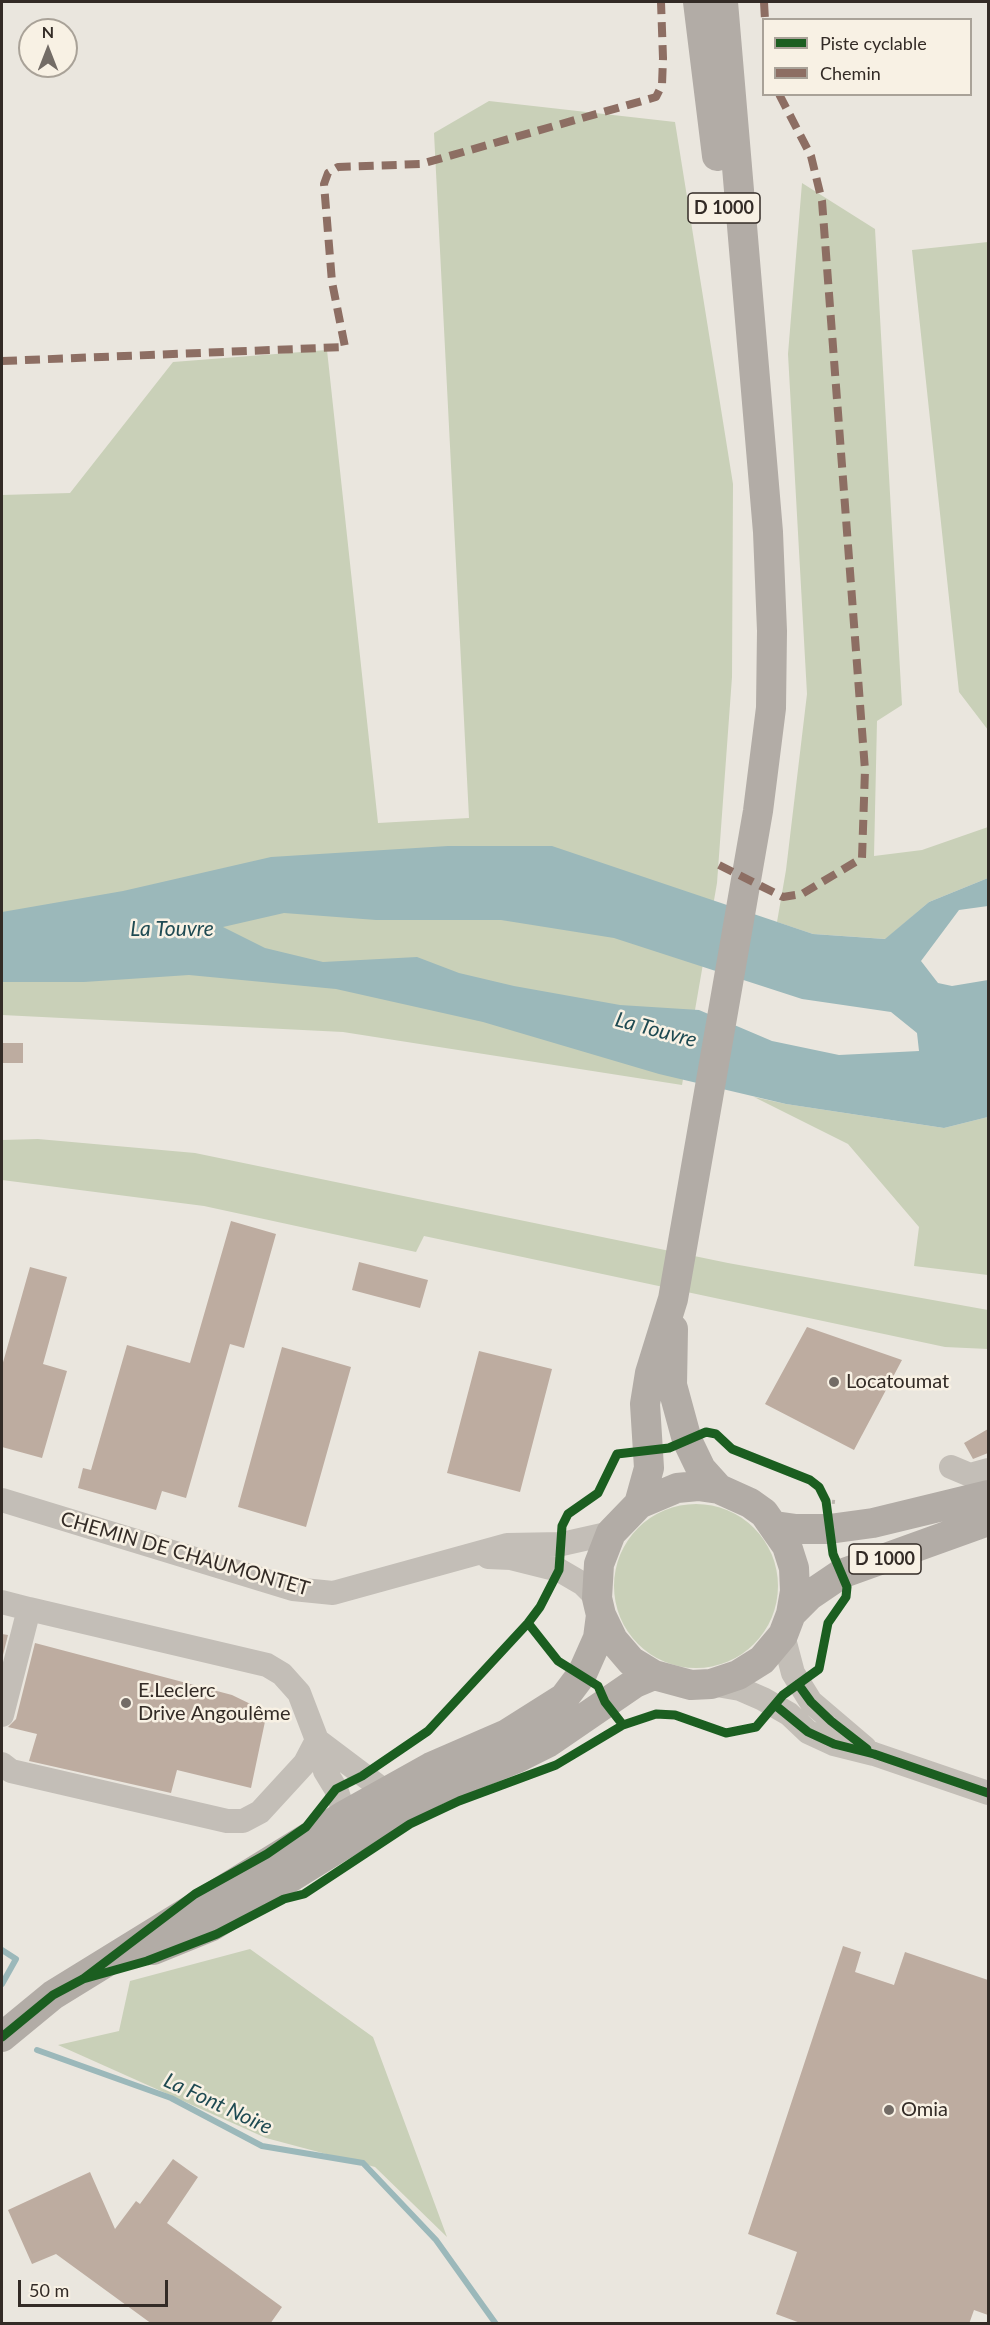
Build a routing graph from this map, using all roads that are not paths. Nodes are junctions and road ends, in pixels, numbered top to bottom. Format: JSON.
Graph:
{"nodes":[{"id":1,"x":698,"y":2,"type":"edge"},
{"id":2,"x":723,"y":2,"type":"edge"},
{"id":3,"x":756,"y":414,"type":"junction"},
{"id":4,"x":673,"y":1299,"type":"junction"},
{"id":5,"x":951,"y":1467,"type":"dead end"},
{"id":6,"x":988,"y":1470,"type":"edge"},
{"id":7,"x":719,"y":1489,"type":"junction"},
{"id":8,"x":988,"y":1496,"type":"edge"},
{"id":9,"x":2,"y":1500,"type":"edge"},
{"id":10,"x":639,"y":1504,"type":"junction"},
{"id":11,"x":988,"y":1521,"type":"edge"},
{"id":12,"x":775,"y":1526,"type":"junction"},
{"id":13,"x":611,"y":1533,"type":"junction"},
{"id":14,"x":473,"y":1556,"type":"junction"},
{"id":15,"x":2,"y":1602,"type":"edge"},
{"id":16,"x":599,"y":1606,"type":"junction"},
{"id":17,"x":30,"y":1609,"type":"junction"},
{"id":18,"x":787,"y":1624,"type":"junction"},
{"id":19,"x":654,"y":1675,"type":"junction"},
{"id":20,"x":711,"y":1684,"type":"junction"},
{"id":21,"x":2,"y":1715,"type":"edge"},
{"id":22,"x":317,"y":1740,"type":"junction"},
{"id":23,"x":874,"y":1754,"type":"junction"},
{"id":24,"x":2,"y":1764,"type":"edge"},
{"id":25,"x":386,"y":1792,"type":"junction"},
{"id":26,"x":988,"y":1794,"type":"edge"},
{"id":27,"x":345,"y":1815,"type":"junction"},
{"id":28,"x":83,"y":1979,"type":"junction"},
{"id":29,"x":2,"y":2037,"type":"edge"}],
"edges":[{"from":1,"to":3,"type":"main road","number":"D 1000"},
{"from":2,"to":3,"type":"main road","number":"D 1000"},
{"from":3,"to":4,"type":"main road","number":"D 1000"},
{"from":4,"to":7,"type":"main road","number":"D 1000"},
{"from":4,"to":10,"type":"main road","number":"D 1000"},
{"from":5,"to":6,"type":"street"},
{"from":7,"to":10,"type":"main road"},
{"from":7,"to":12,"type":"main road"},
{"from":8,"to":12,"type":"main road","number":"D 1000"},
{"from":9,"to":14,"type":"street","name":"CHEMIN DE CHAUMONTET"},
{"from":10,"to":13,"type":"main road"},
{"from":11,"to":18,"type":"main road","number":"D 1000"},
{"from":12,"to":18,"type":"main road"},
{"from":13,"to":14,"type":"street","name":"CHEMIN DE CHAUMONTET"},
{"from":13,"to":16,"type":"main road"},
{"from":14,"to":16,"type":"street","name":"CHEMIN DE CHAUMONTET"},
{"from":15,"to":17,"type":"street"},
{"from":16,"to":19,"type":"main road"},
{"from":16,"to":25,"type":"main road"},
{"from":17,"to":21,"type":"street"},
{"from":17,"to":22,"type":"street"},
{"from":18,"to":20,"type":"main road"},
{"from":18,"to":23,"type":"street"},
{"from":19,"to":20,"type":"main road"},
{"from":19,"to":28,"type":"main road"},
{"from":20,"to":23,"type":"street"},
{"from":22,"to":24,"type":"street"},
{"from":22,"to":25,"type":"street"},
{"from":22,"to":27,"type":"street"},
{"from":23,"to":26,"type":"street"},
{"from":25,"to":27,"type":"main road"},
{"from":27,"to":28,"type":"main road"},
{"from":28,"to":29,"type":"main road"}]}
